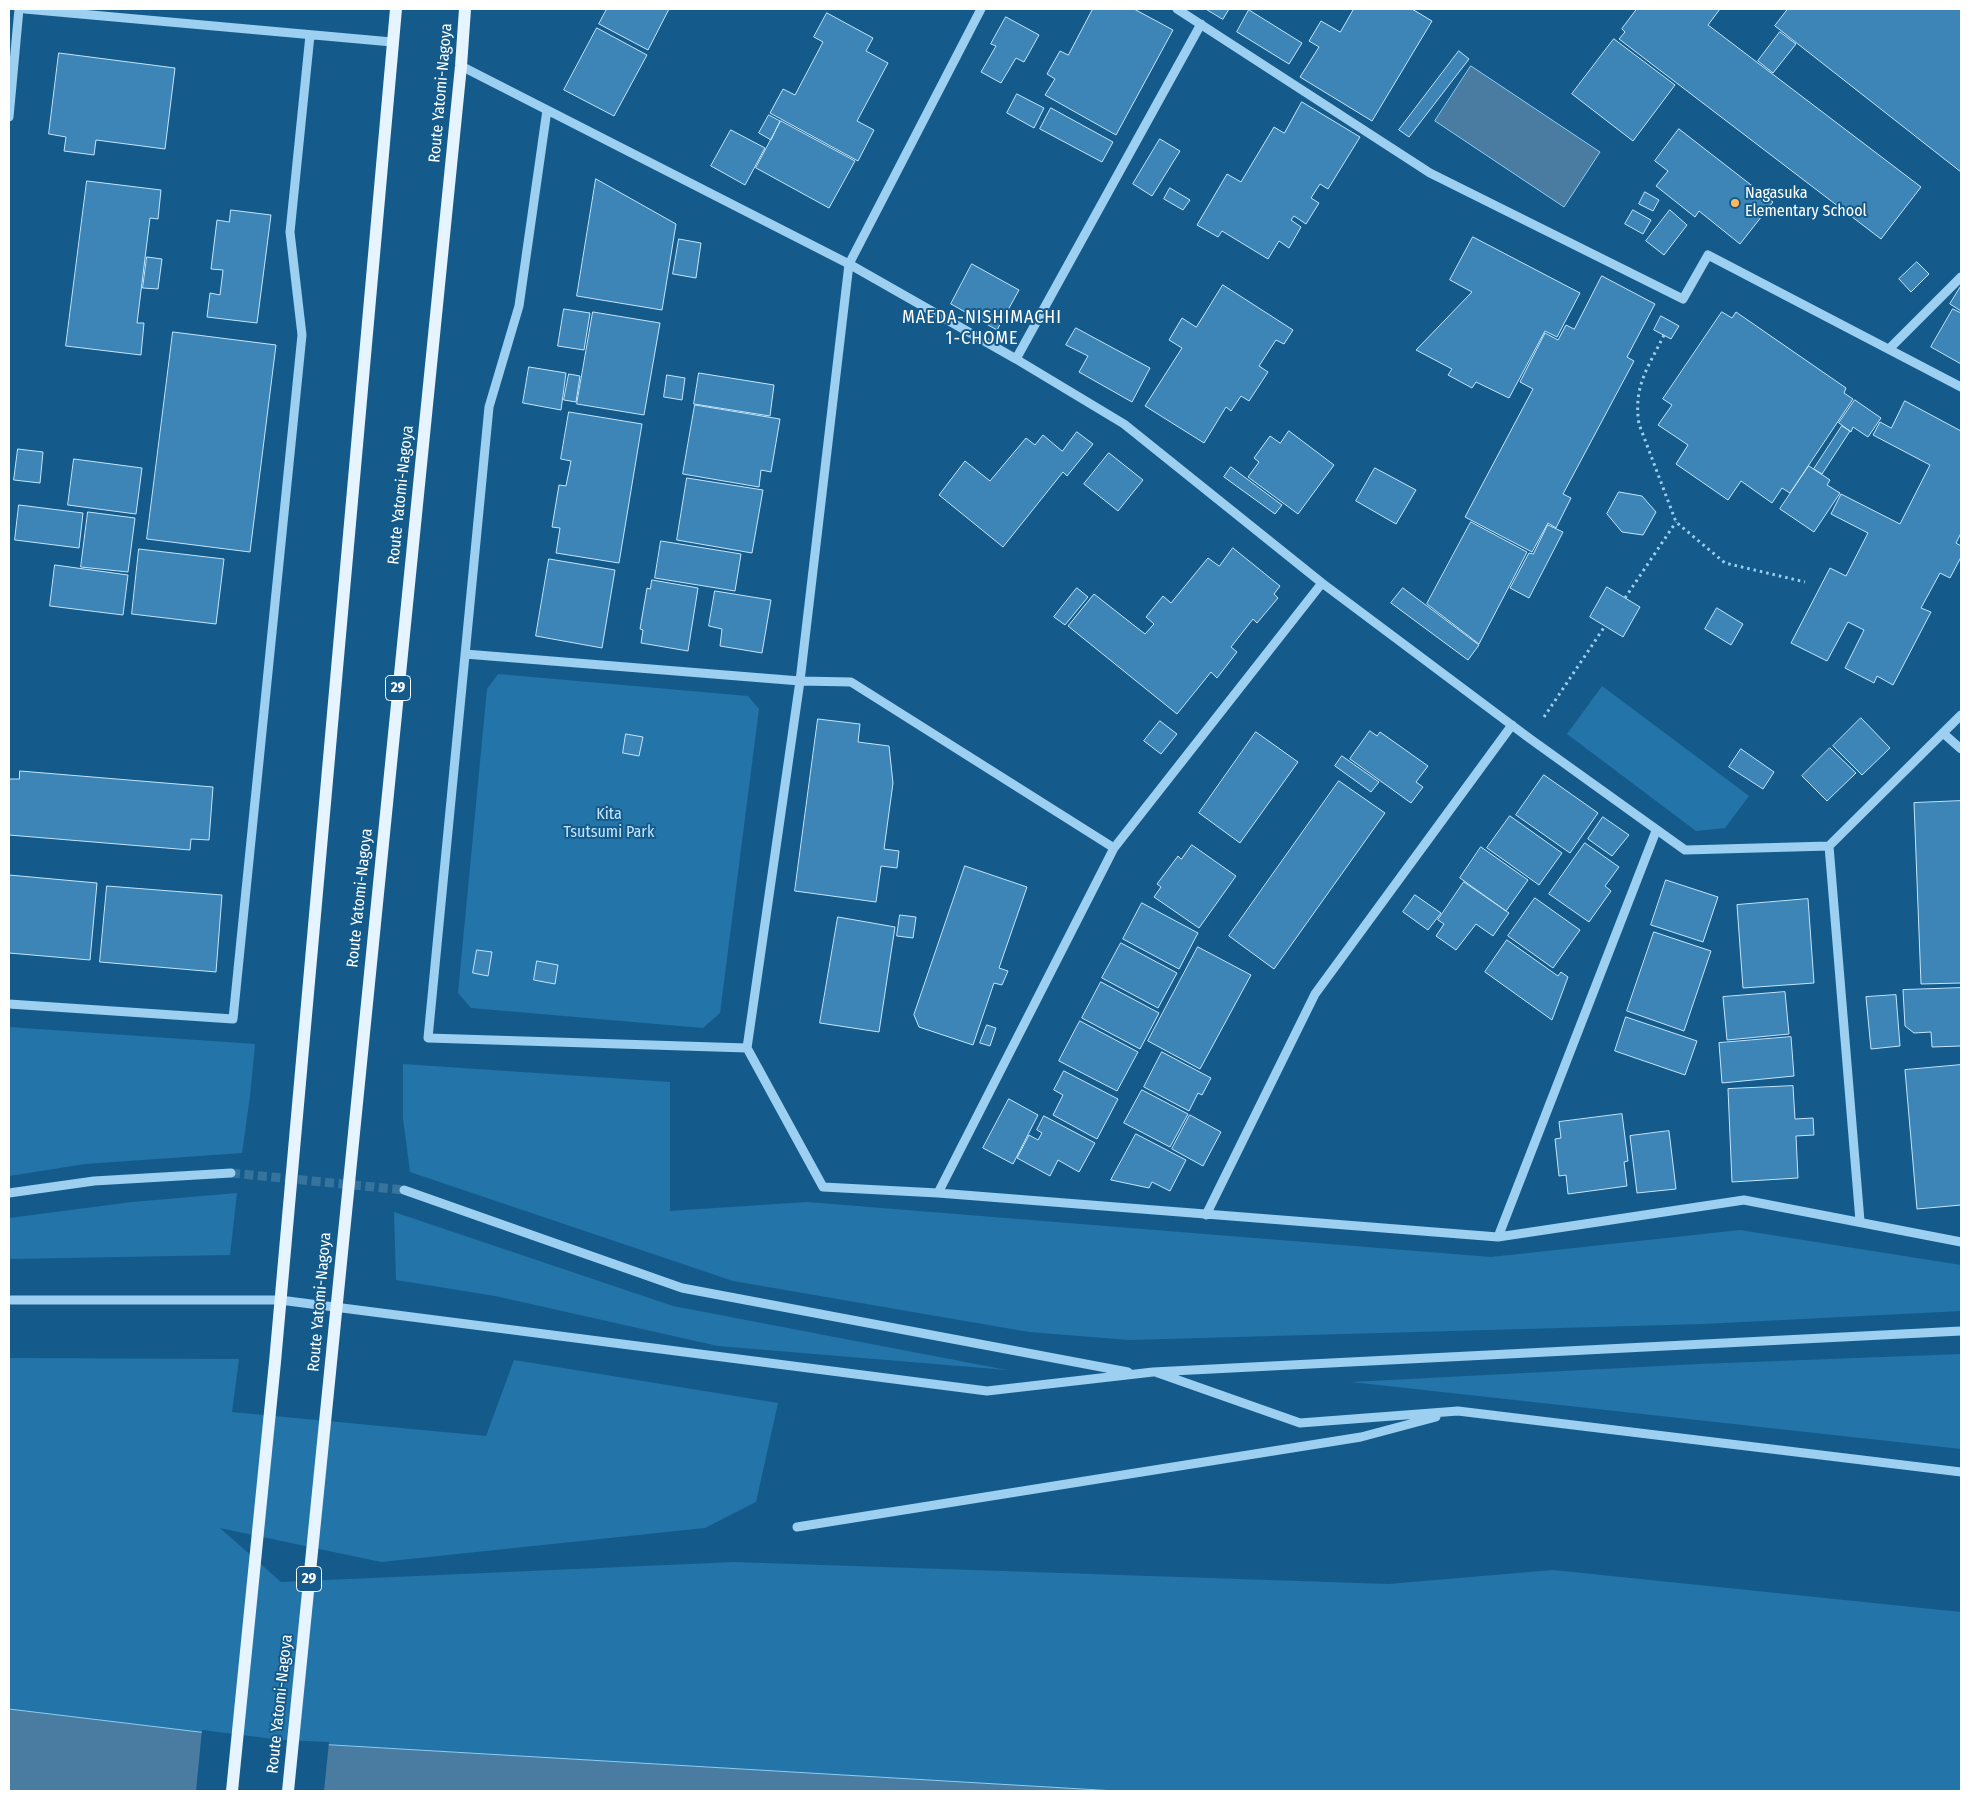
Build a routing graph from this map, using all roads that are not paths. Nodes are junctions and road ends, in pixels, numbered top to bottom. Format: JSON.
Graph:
{"nodes":[{"id":1,"x":19,"y":9,"type":"edge"},
{"id":2,"x":25,"y":9,"type":"edge"},
{"id":3,"x":396,"y":9,"type":"edge"},
{"id":4,"x":465,"y":9,"type":"edge"},
{"id":5,"x":981,"y":9,"type":"edge"},
{"id":6,"x":1177,"y":9,"type":"edge"},
{"id":7,"x":1201,"y":24,"type":"junction"},
{"id":8,"x":310,"y":35,"type":"junction"},
{"id":9,"x":392,"y":42,"type":"junction"},
{"id":10,"x":461,"y":66,"type":"junction"},
{"id":11,"x":547,"y":110,"type":"junction"},
{"id":12,"x":9,"y":117,"type":"edge"},
{"id":13,"x":849,"y":264,"type":"junction"},
{"id":14,"x":1961,"y":277,"type":"edge"},
{"id":15,"x":1889,"y":349,"type":"junction"},
{"id":16,"x":1016,"y":358,"type":"junction"},
{"id":17,"x":1961,"y":387,"type":"edge"},
{"id":18,"x":1322,"y":582,"type":"junction"},
{"id":19,"x":465,"y":654,"type":"junction"},
{"id":20,"x":800,"y":681,"type":"junction"},
{"id":21,"x":1961,"y":715,"type":"edge"},
{"id":22,"x":1512,"y":725,"type":"junction"},
{"id":23,"x":1943,"y":733,"type":"junction"},
{"id":24,"x":1961,"y":749,"type":"edge"},
{"id":25,"x":1656,"y":830,"type":"junction"},
{"id":26,"x":1829,"y":846,"type":"junction"},
{"id":27,"x":1114,"y":848,"type":"junction"},
{"id":28,"x":9,"y":1004,"type":"edge"},
{"id":29,"x":747,"y":1048,"type":"junction"},
{"id":30,"x":231,"y":1174,"type":"tunnel mouth"},
{"id":31,"x":404,"y":1190,"type":"tunnel mouth"},
{"id":32,"x":9,"y":1193,"type":"edge"},
{"id":33,"x":938,"y":1193,"type":"junction"},
{"id":34,"x":1206,"y":1215,"type":"junction"},
{"id":35,"x":1860,"y":1222,"type":"junction"},
{"id":36,"x":1498,"y":1237,"type":"junction"},
{"id":37,"x":1961,"y":1242,"type":"edge"},
{"id":38,"x":9,"y":1300,"type":"edge"},
{"id":39,"x":280,"y":1300,"type":"junction"},
{"id":40,"x":335,"y":1308,"type":"junction"},
{"id":41,"x":1961,"y":1331,"type":"edge"},
{"id":42,"x":1153,"y":1372,"type":"junction"},
{"id":43,"x":1138,"y":1374,"type":"junction"},
{"id":44,"x":1458,"y":1411,"type":"junction"},
{"id":45,"x":1961,"y":1472,"type":"edge"},
{"id":46,"x":798,"y":1527,"type":"dead end"},
{"id":47,"x":232,"y":1791,"type":"edge"},
{"id":48,"x":288,"y":1791,"type":"edge"}],
"edges":[{"from":1,"to":12,"type":"street"},
{"from":2,"to":8,"type":"street"},
{"from":3,"to":9,"type":"main road"},
{"from":4,"to":10,"type":"main road","name":"Route Yatomi-Nagoya","number":"29"},
{"from":5,"to":13,"type":"street"},
{"from":6,"to":7,"type":"street"},
{"from":7,"to":15,"type":"street"},
{"from":7,"to":16,"type":"street"},
{"from":8,"to":9,"type":"street"},
{"from":8,"to":28,"type":"street"},
{"from":9,"to":39,"type":"main road"},
{"from":10,"to":11,"type":"street"},
{"from":10,"to":40,"type":"main road","name":"Route Yatomi-Nagoya","number":"29"},
{"from":11,"to":13,"type":"street"},
{"from":11,"to":19,"type":"street"},
{"from":13,"to":16,"type":"street"},
{"from":13,"to":20,"type":"street"},
{"from":14,"to":15,"type":"street"},
{"from":15,"to":17,"type":"street"},
{"from":16,"to":18,"type":"street"},
{"from":18,"to":22,"type":"street"},
{"from":18,"to":27,"type":"street"},
{"from":19,"to":20,"type":"street"},
{"from":19,"to":29,"type":"street"},
{"from":20,"to":27,"type":"street"},
{"from":20,"to":29,"type":"street"},
{"from":21,"to":23,"type":"street"},
{"from":22,"to":25,"type":"street"},
{"from":22,"to":34,"type":"street"},
{"from":23,"to":24,"type":"street"},
{"from":23,"to":26,"type":"street"},
{"from":25,"to":26,"type":"street"},
{"from":25,"to":36,"type":"street"},
{"from":26,"to":35,"type":"street"},
{"from":27,"to":33,"type":"street"},
{"from":29,"to":33,"type":"street"},
{"from":30,"to":32,"type":"street"},
{"from":31,"to":43,"type":"street"},
{"from":33,"to":34,"type":"street"},
{"from":34,"to":36,"type":"street"},
{"from":35,"to":36,"type":"street"},
{"from":35,"to":37,"type":"street"},
{"from":38,"to":39,"type":"street"},
{"from":39,"to":40,"type":"street"},
{"from":39,"to":47,"type":"main road"},
{"from":40,"to":43,"type":"street"},
{"from":40,"to":48,"type":"main road","name":"Route Yatomi-Nagoya","number":"29"},
{"from":41,"to":42,"type":"street"},
{"from":42,"to":43,"type":"street"},
{"from":42,"to":44,"type":"street"},
{"from":44,"to":45,"type":"street"},
{"from":44,"to":46,"type":"street"}]}
